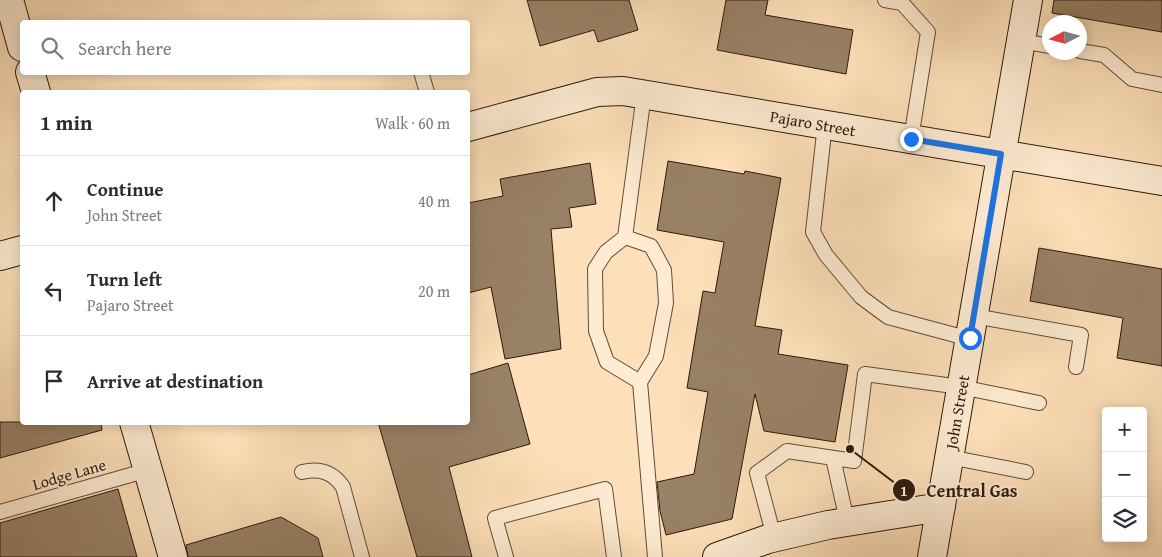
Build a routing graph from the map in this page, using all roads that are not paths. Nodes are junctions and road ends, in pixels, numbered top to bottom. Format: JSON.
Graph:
{"nodes":[{"id":1,"x":9,"y":0,"type":"edge"},
{"id":2,"x":885,"y":0,"type":"edge"},
{"id":3,"x":1028,"y":0,"type":"edge"},
{"id":4,"x":0,"y":2,"type":"edge"},
{"id":5,"x":903,"y":2,"type":"edge"},
{"id":6,"x":20,"y":40,"type":"edge"},
{"id":7,"x":1021,"y":41,"type":"junction"},
{"id":8,"x":1042,"y":45,"type":"edge"},
{"id":9,"x":1087,"y":52,"type":"edge"},
{"id":10,"x":31,"y":75,"type":"edge"},
{"id":11,"x":423,"y":75,"type":"edge"},
{"id":12,"x":1162,"y":84,"type":"edge"},
{"id":13,"x":35,"y":90,"type":"edge"},
{"id":14,"x":426,"y":90,"type":"edge"},
{"id":15,"x":644,"y":94,"type":"junction"},
{"id":16,"x":825,"y":124,"type":"junction"},
{"id":17,"x":470,"y":126,"type":"edge"},
{"id":18,"x":911,"y":139,"type":"junction"},
{"id":19,"x":1001,"y":154,"type":"junction"},
{"id":20,"x":1162,"y":181,"type":"edge"},
{"id":21,"x":625,"y":238,"type":"junction"},
{"id":22,"x":20,"y":251,"type":"edge"},
{"id":23,"x":0,"y":256,"type":"edge"},
{"id":24,"x":972,"y":327,"type":"junction"},
{"id":25,"x":1076,"y":367,"type":"dead end"},
{"id":26,"x":640,"y":382,"type":"junction"},
{"id":27,"x":961,"y":388,"type":"junction"},
{"id":28,"x":1039,"y":402,"type":"dead end"},
{"id":29,"x":135,"y":425,"type":"edge"},
{"id":30,"x":949,"y":457,"type":"junction"},
{"id":31,"x":833,"y":458,"type":"junction"},
{"id":32,"x":148,"y":470,"type":"junction"},
{"id":33,"x":302,"y":472,"type":"dead end"},
{"id":34,"x":1026,"y":472,"type":"dead end"},
{"id":35,"x":940,"y":508,"type":"junction"},
{"id":36,"x":0,"y":512,"type":"edge"},
{"id":37,"x":847,"y":521,"type":"junction"},
{"id":38,"x":774,"y":537,"type":"junction"},
{"id":39,"x":173,"y":557,"type":"edge"},
{"id":40,"x":362,"y":557,"type":"edge"},
{"id":41,"x":506,"y":557,"type":"edge"},
{"id":42,"x":614,"y":557,"type":"edge"},
{"id":43,"x":655,"y":557,"type":"edge"},
{"id":44,"x":717,"y":557,"type":"edge"},
{"id":45,"x":932,"y":557,"type":"edge"}],
"edges":[{"from":1,"to":4,"type":"lane"},
{"from":1,"to":6,"type":"street"},
{"from":2,"to":5,"type":"lane"},
{"from":3,"to":7,"type":"street","name":"John Street"},
{"from":5,"to":18,"type":"lane"},
{"from":7,"to":8,"type":"lane"},
{"from":7,"to":19,"type":"street","name":"John Street"},
{"from":9,"to":12,"type":"lane"},
{"from":10,"to":13,"type":"street"},
{"from":11,"to":14,"type":"lane"},
{"from":15,"to":16,"type":"street","name":"Pajaro Street"},
{"from":15,"to":17,"type":"street","name":"Pajaro Street"},
{"from":15,"to":21,"type":"lane"},
{"from":16,"to":18,"type":"street","name":"Pajaro Street"},
{"from":16,"to":24,"type":"lane"},
{"from":18,"to":19,"type":"street","name":"Pajaro Street"},
{"from":19,"to":20,"type":"street","name":"Pajaro Street"},
{"from":19,"to":24,"type":"street","name":"John Street"},
{"from":21,"to":26,"type":"lane"},
{"from":21,"to":26,"type":"lane"},
{"from":22,"to":23,"type":"street"},
{"from":24,"to":25,"type":"lane"},
{"from":24,"to":27,"type":"street","name":"John Street"},
{"from":26,"to":43,"type":"lane"},
{"from":27,"to":28,"type":"lane"},
{"from":27,"to":30,"type":"street","name":"John Street"},
{"from":27,"to":31,"type":"lane"},
{"from":29,"to":32,"type":"street"},
{"from":30,"to":34,"type":"lane"},
{"from":30,"to":35,"type":"street","name":"John Street"},
{"from":31,"to":37,"type":"lane"},
{"from":31,"to":38,"type":"lane"},
{"from":32,"to":36,"type":"lane","name":"Lodge Lane"},
{"from":32,"to":39,"type":"street"},
{"from":33,"to":40,"type":"lane"},
{"from":35,"to":37,"type":"street"},
{"from":35,"to":45,"type":"street","name":"John Street"},
{"from":37,"to":38,"type":"street"},
{"from":38,"to":44,"type":"street"},
{"from":41,"to":42,"type":"lane"}]}
